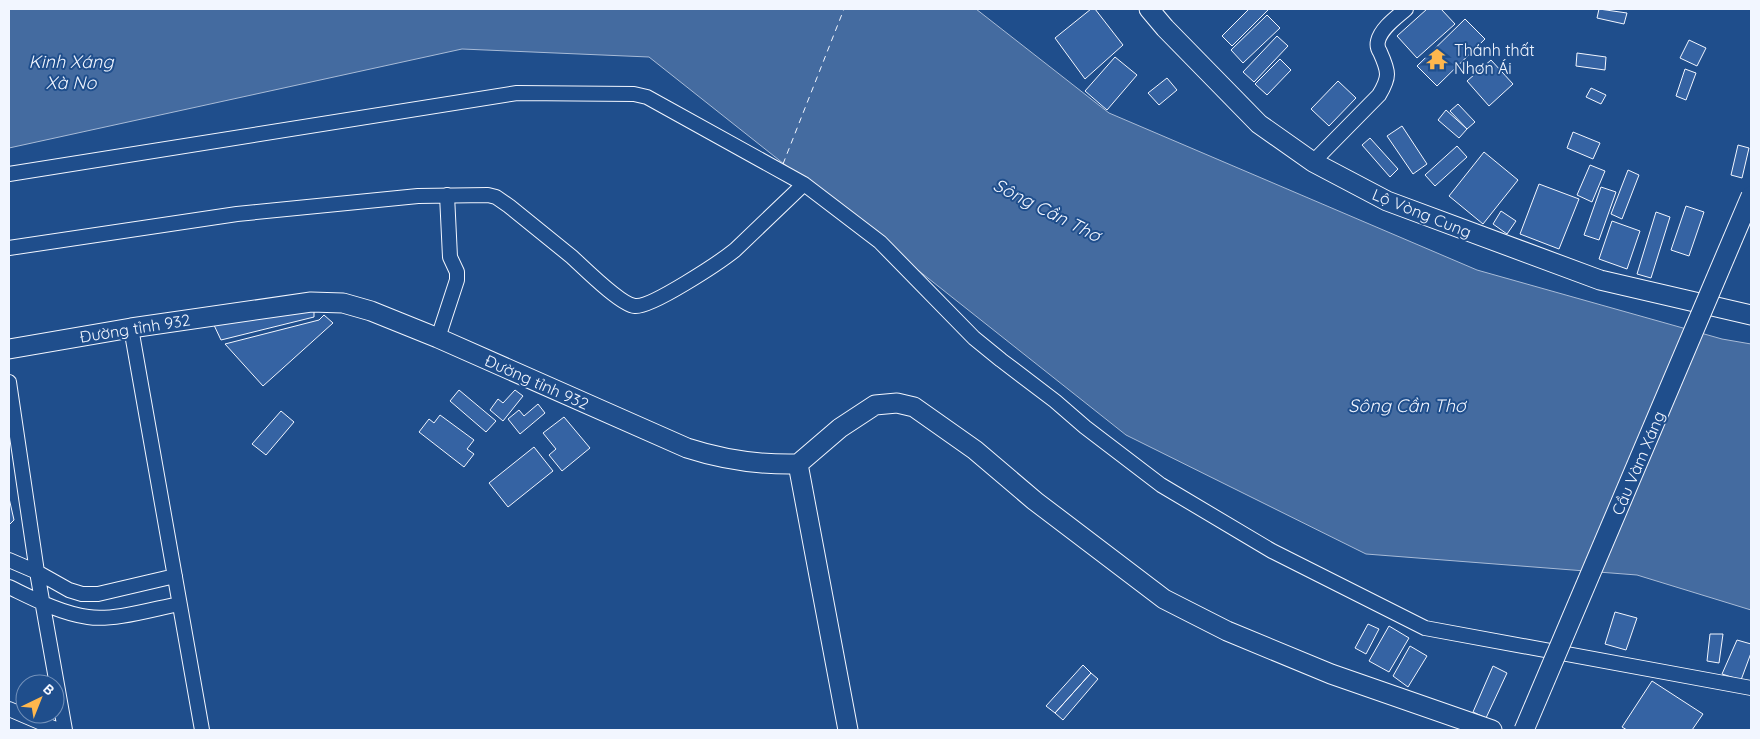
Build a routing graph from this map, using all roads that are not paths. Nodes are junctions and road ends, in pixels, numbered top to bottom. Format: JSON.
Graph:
{"nodes":[{"id":1,"x":1149,"y":9,"type":"edge"},
{"id":2,"x":1406,"y":9,"type":"edge"},
{"id":3,"x":1313,"y":162,"type":"junction"},
{"id":4,"x":9,"y":174,"type":"edge"},
{"id":5,"x":804,"y":184,"type":"junction"},
{"id":6,"x":447,"y":195,"type":"junction"},
{"id":7,"x":1751,"y":196,"type":"edge"},
{"id":8,"x":9,"y":248,"type":"edge"},
{"id":9,"x":1751,"y":315,"type":"edge"},
{"id":10,"x":131,"y":328,"type":"junction"},
{"id":11,"x":438,"y":338,"type":"junction"},
{"id":12,"x":9,"y":349,"type":"edge"},
{"id":13,"x":9,"y":382,"type":"edge"},
{"id":14,"x":798,"y":464,"type":"junction"},
{"id":15,"x":9,"y":560,"type":"edge"},
{"id":16,"x":37,"y":572,"type":"junction"},
{"id":17,"x":174,"y":576,"type":"junction"},
{"id":18,"x":9,"y":587,"type":"edge"},
{"id":19,"x":42,"y":603,"type":"junction"},
{"id":20,"x":180,"y":604,"type":"junction"},
{"id":21,"x":1751,"y":688,"type":"edge"},
{"id":22,"x":9,"y":709,"type":"edge"},
{"id":23,"x":58,"y":730,"type":"edge"},
{"id":24,"x":65,"y":730,"type":"edge"},
{"id":25,"x":202,"y":730,"type":"edge"},
{"id":26,"x":848,"y":730,"type":"edge"},
{"id":27,"x":1492,"y":730,"type":"edge"},
{"id":28,"x":1524,"y":730,"type":"edge"}],
"edges":[{"from":1,"to":3,"type":"main road","name":"Lộ Vòng Cung"},
{"from":2,"to":3,"type":"street"},
{"from":3,"to":9,"type":"main road","name":"Lộ Vòng Cung"},
{"from":4,"to":5,"type":"street"},
{"from":5,"to":6,"type":"street"},
{"from":5,"to":21,"type":"street"},
{"from":6,"to":8,"type":"street"},
{"from":6,"to":11,"type":"street"},
{"from":7,"to":28,"type":"main road","name":"Cầu Vàm Xáng","bridge":true},
{"from":10,"to":11,"type":"main road","name":"Đường tỉnh 932"},
{"from":10,"to":12,"type":"main road","name":"Đường tỉnh 932"},
{"from":10,"to":17,"type":"street"},
{"from":11,"to":14,"type":"main road","name":"Đường tỉnh 932"},
{"from":13,"to":16,"type":"street"},
{"from":14,"to":26,"type":"main road"},
{"from":14,"to":27,"type":"main road"},
{"from":15,"to":16,"type":"street"},
{"from":16,"to":17,"type":"street"},
{"from":16,"to":19,"type":"street"},
{"from":17,"to":20,"type":"street"},
{"from":18,"to":19,"type":"street"},
{"from":19,"to":20,"type":"street"},
{"from":19,"to":24,"type":"street"},
{"from":20,"to":25,"type":"street"},
{"from":22,"to":23,"type":"street"}]}
